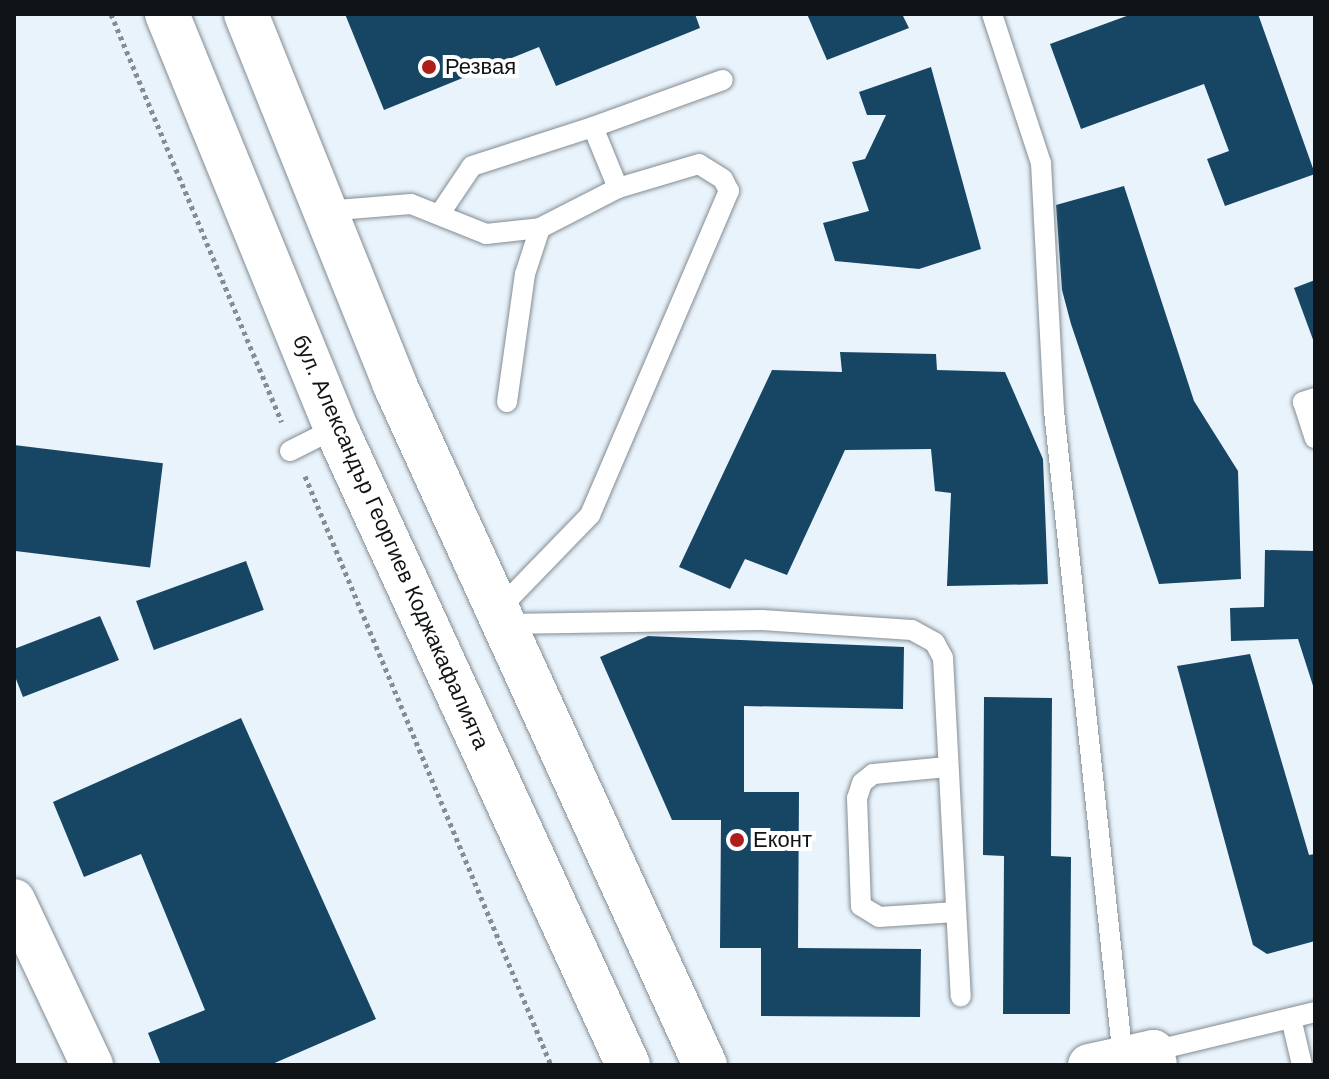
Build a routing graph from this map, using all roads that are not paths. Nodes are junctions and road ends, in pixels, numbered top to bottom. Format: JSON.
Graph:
{"nodes":[{"id":1,"x":167,"y":14,"type":"edge"},
{"id":2,"x":246,"y":14,"type":"edge"},
{"id":3,"x":992,"y":14,"type":"edge"},
{"id":4,"x":723,"y":80,"type":"dead end"},
{"id":5,"x":593,"y":127,"type":"junction"},
{"id":6,"x":618,"y":188,"type":"junction"},
{"id":7,"x":325,"y":211,"type":"junction"},
{"id":8,"x":441,"y":212,"type":"junction"},
{"id":9,"x":540,"y":228,"type":"junction"},
{"id":10,"x":1315,"y":398,"type":"edge"},
{"id":11,"x":507,"y":402,"type":"dead end"},
{"id":12,"x":336,"y":428,"type":"junction"},
{"id":13,"x":1315,"y":438,"type":"edge"},
{"id":14,"x":292,"y":450,"type":"road end"},
{"id":15,"x":501,"y":617,"type":"junction"},
{"id":16,"x":947,"y":767,"type":"junction"},
{"id":17,"x":14,"y":900,"type":"edge"},
{"id":18,"x":956,"y":912,"type":"junction"},
{"id":19,"x":961,"y":997,"type":"dead end"},
{"id":20,"x":1315,"y":1012,"type":"edge"},
{"id":21,"x":1291,"y":1018,"type":"junction"},
{"id":22,"x":1130,"y":1060,"type":"edge"},
{"id":23,"x":92,"y":1065,"type":"edge"},
{"id":24,"x":628,"y":1065,"type":"edge"},
{"id":25,"x":705,"y":1065,"type":"edge"},
{"id":26,"x":1302,"y":1065,"type":"edge"}],
"edges":[{"from":1,"to":12,"type":"main road","name":"бул. Александър Георгиев Коджакафалията"},
{"from":2,"to":7,"type":"main road"},
{"from":3,"to":22,"type":"lane"},
{"from":4,"to":5,"type":"lane"},
{"from":5,"to":6,"type":"lane"},
{"from":5,"to":8,"type":"lane"},
{"from":6,"to":9,"type":"lane"},
{"from":6,"to":15,"type":"lane"},
{"from":7,"to":8,"type":"lane"},
{"from":7,"to":15,"type":"main road"},
{"from":8,"to":9,"type":"lane"},
{"from":9,"to":11,"type":"lane"},
{"from":10,"to":13,"type":"lane"},
{"from":12,"to":14,"type":"lane"},
{"from":12,"to":24,"type":"main road","name":"бул. Александър Георгиев Коджакафалията"},
{"from":15,"to":16,"type":"lane"},
{"from":15,"to":25,"type":"main road"},
{"from":16,"to":18,"type":"lane"},
{"from":16,"to":18,"type":"lane"},
{"from":17,"to":23,"type":"street"},
{"from":18,"to":19,"type":"lane"},
{"from":20,"to":21,"type":"lane"},
{"from":21,"to":22,"type":"lane"},
{"from":21,"to":26,"type":"lane"}]}
